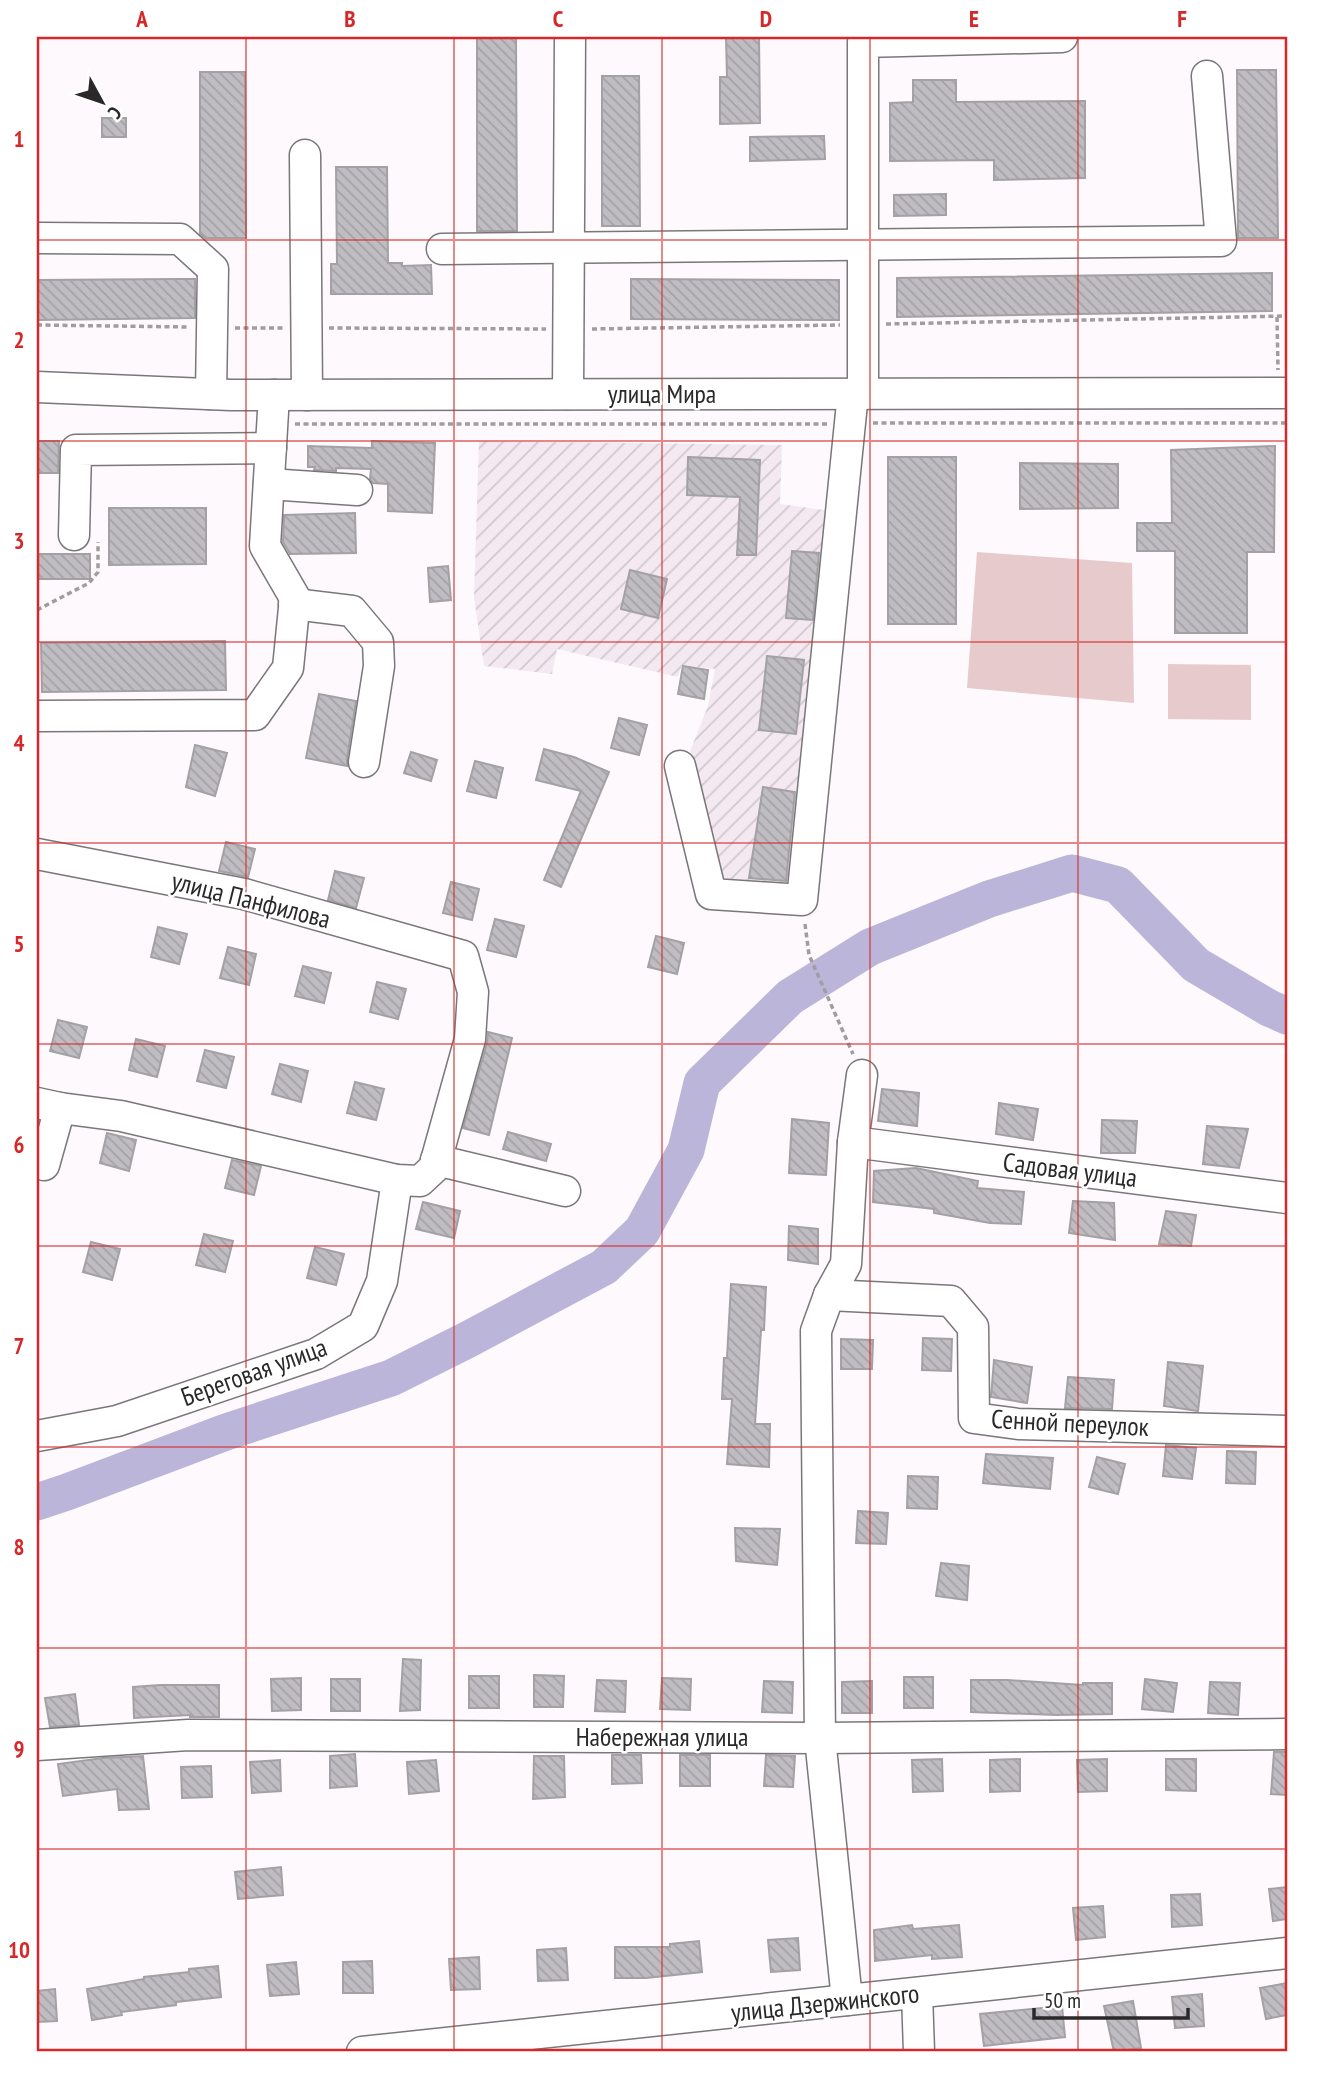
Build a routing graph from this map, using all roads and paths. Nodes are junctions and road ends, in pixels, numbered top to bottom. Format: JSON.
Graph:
{"nodes":[{"id":1,"x":570,"y":37,"type":"edge"},
{"id":2,"x":1062,"y":37,"type":"edge"},
{"id":3,"x":1207,"y":76,"type":"dead end"},
{"id":4,"x":305,"y":155,"type":"dead end"},
{"id":5,"x":37,"y":238,"type":"edge"},
{"id":6,"x":863,"y":244,"type":"junction"},
{"id":7,"x":569,"y":247,"type":"junction"},
{"id":8,"x":442,"y":248,"type":"dead end"},
{"id":9,"x":1287,"y":316,"type":"edge"},
{"id":10,"x":863,"y":324,"type":"junction"},
{"id":11,"x":568,"y":330,"type":"junction"},
{"id":12,"x":37,"y":387,"type":"edge"},
{"id":13,"x":858,"y":393,"type":"junction"},
{"id":14,"x":1287,"y":393,"type":"edge"},
{"id":15,"x":211,"y":394,"type":"junction"},
{"id":16,"x":568,"y":394,"type":"junction"},
{"id":17,"x":274,"y":395,"type":"junction"},
{"id":18,"x":307,"y":395,"type":"junction"},
{"id":19,"x":1287,"y":423,"type":"edge"},
{"id":20,"x":850,"y":424,"type":"junction"},
{"id":21,"x":272,"y":436,"type":"junction"},
{"id":22,"x":269,"y":484,"type":"junction"},
{"id":23,"x":357,"y":490,"type":"dead end"},
{"id":24,"x":74,"y":536,"type":"dead end"},
{"id":25,"x":294,"y":604,"type":"junction"},
{"id":26,"x":37,"y":716,"type":"edge"},
{"id":27,"x":364,"y":762,"type":"dead end"},
{"id":28,"x":680,"y":766,"type":"dead end"},
{"id":29,"x":37,"y":853,"type":"edge"},
{"id":30,"x":802,"y":900,"type":"junction"},
{"id":31,"x":862,"y":1075,"type":"joint"},
{"id":32,"x":48,"y":1106,"type":"edge"},
{"id":33,"x":853,"y":1142,"type":"junction"},
{"id":34,"x":436,"y":1160,"type":"junction"},
{"id":35,"x":37,"y":1163,"type":"edge"},
{"id":36,"x":397,"y":1180,"type":"junction"},
{"id":37,"x":565,"y":1191,"type":"dead end"},
{"id":38,"x":1287,"y":1198,"type":"edge"},
{"id":39,"x":829,"y":1295,"type":"junction"},
{"id":40,"x":1287,"y":1430,"type":"edge"},
{"id":41,"x":37,"y":1436,"type":"edge"},
{"id":42,"x":1287,"y":1734,"type":"edge"},
{"id":43,"x":820,"y":1738,"type":"junction"},
{"id":44,"x":37,"y":1745,"type":"edge"},
{"id":45,"x":1287,"y":1953,"type":"edge"},
{"id":46,"x":917,"y":1993,"type":"junction"},
{"id":47,"x":847,"y":2000,"type":"junction"},
{"id":48,"x":362,"y":2052,"type":"edge"},
{"id":49,"x":919,"y":2052,"type":"edge"}],
"edges":[{"from":1,"to":7,"type":"street"},
{"from":2,"to":6,"type":"street"},
{"from":3,"to":6,"type":"street"},
{"from":4,"to":18,"type":"street"},
{"from":5,"to":15,"type":"street"},
{"from":6,"to":7,"type":"street"},
{"from":6,"to":10,"type":"street"},
{"from":7,"to":8,"type":"street"},
{"from":7,"to":11,"type":"street"},
{"from":9,"to":10,"type":"path"},
{"from":10,"to":11,"type":"path"},
{"from":10,"to":13,"type":"street"},
{"from":11,"to":16,"type":"street"},
{"from":12,"to":15,"type":"street","name":"улица Мира"},
{"from":13,"to":14,"type":"street","name":"улица Мира"},
{"from":13,"to":16,"type":"street","name":"улица Мира"},
{"from":13,"to":20,"type":"street"},
{"from":15,"to":17,"type":"street","name":"улица Мира"},
{"from":16,"to":18,"type":"street","name":"улица Мира"},
{"from":17,"to":18,"type":"street","name":"улица Мира"},
{"from":17,"to":21,"type":"street"},
{"from":19,"to":20,"type":"path"},
{"from":20,"to":21,"type":"path"},
{"from":20,"to":30,"type":"street"},
{"from":21,"to":22,"type":"street"},
{"from":21,"to":24,"type":"street"},
{"from":22,"to":23,"type":"street"},
{"from":22,"to":25,"type":"street"},
{"from":25,"to":26,"type":"street"},
{"from":25,"to":27,"type":"street"},
{"from":28,"to":30,"type":"street"},
{"from":29,"to":34,"type":"street","name":"улица Панфилова"},
{"from":30,"to":31,"type":"path"},
{"from":31,"to":33,"type":"street"},
{"from":32,"to":35,"type":"street"},
{"from":32,"to":36,"type":"street"},
{"from":33,"to":38,"type":"street","name":"Садовая улица"},
{"from":33,"to":39,"type":"street"},
{"from":34,"to":36,"type":"street"},
{"from":34,"to":37,"type":"street"},
{"from":36,"to":41,"type":"street","name":"Береговая улица"},
{"from":39,"to":40,"type":"street","name":"Сенной переулок"},
{"from":39,"to":43,"type":"street"},
{"from":42,"to":43,"type":"street","name":"Набережная улица"},
{"from":43,"to":44,"type":"street","name":"Набережная улица"},
{"from":43,"to":47,"type":"street"},
{"from":45,"to":46,"type":"street","name":"улица Дзержинского"},
{"from":46,"to":47,"type":"street","name":"улица Дзержинского"},
{"from":46,"to":49,"type":"street"},
{"from":47,"to":48,"type":"street","name":"улица Дзержинского"}]}
